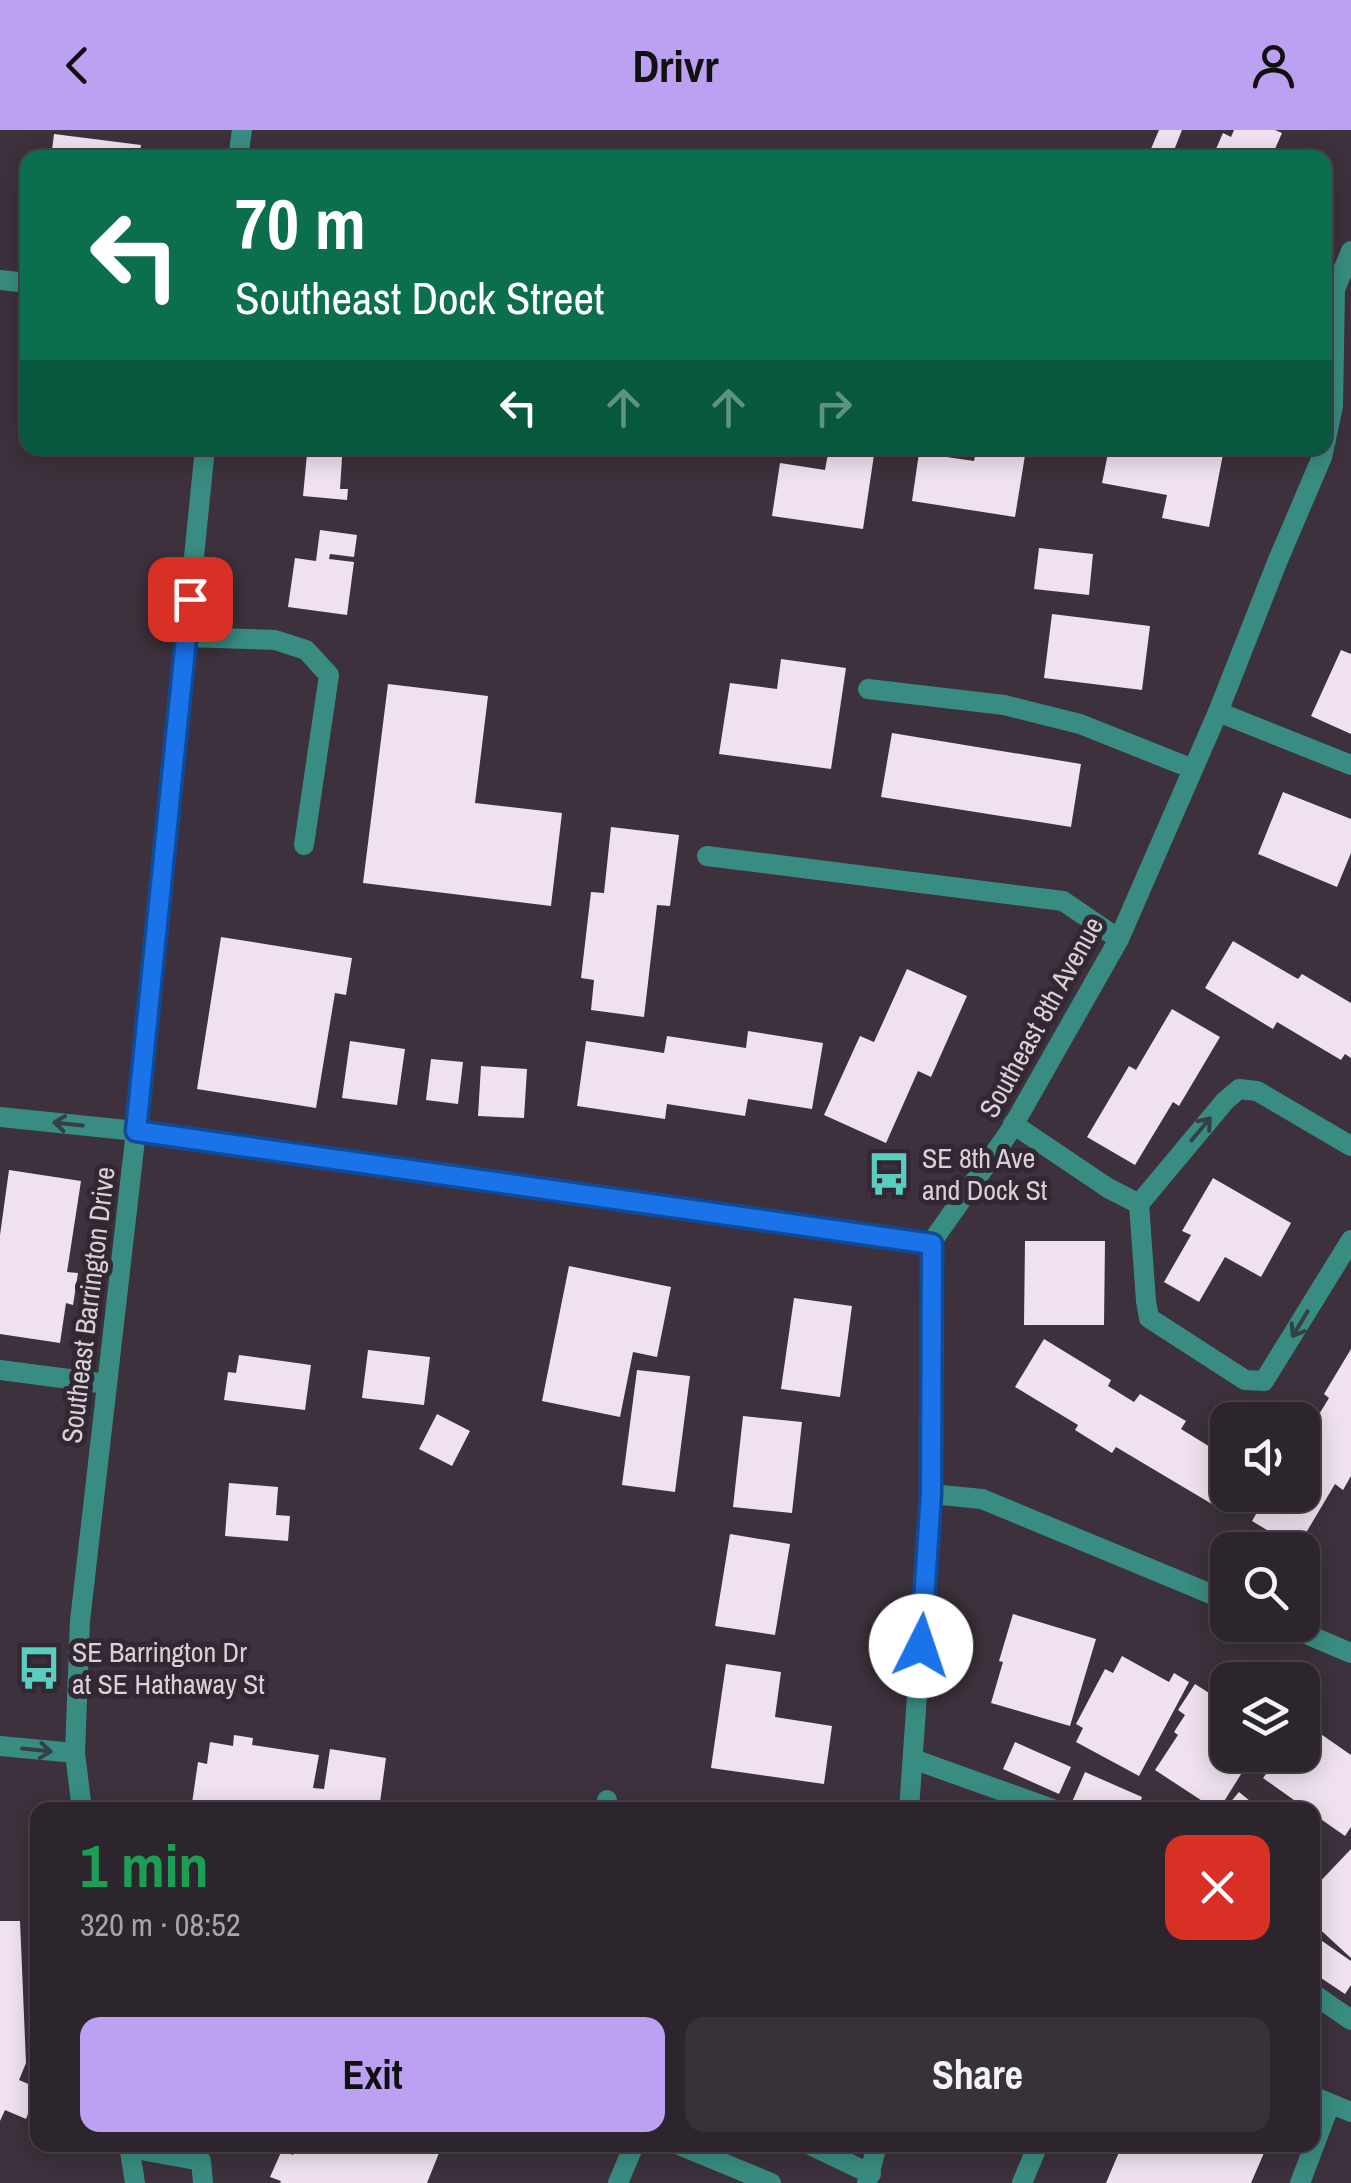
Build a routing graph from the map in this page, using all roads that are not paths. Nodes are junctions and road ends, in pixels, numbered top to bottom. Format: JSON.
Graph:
{"nodes":[{"id":1,"x":1351,"y":250,"type":"edge"},
{"id":2,"x":1336,"y":354,"type":"edge"},
{"id":3,"x":1332,"y":406,"type":"edge"},
{"id":4,"x":204,"y":455,"type":"edge"},
{"id":5,"x":1323,"y":455,"type":"edge"},
{"id":6,"x":186,"y":636,"type":"junction"},
{"id":7,"x":868,"y":688,"type":"dead end"},
{"id":8,"x":1218,"y":712,"type":"junction"},
{"id":9,"x":1351,"y":765,"type":"edge"},
{"id":10,"x":1193,"y":769,"type":"junction"},
{"id":11,"x":304,"y":845,"type":"dead end"},
{"id":12,"x":707,"y":856,"type":"dead end"},
{"id":13,"x":1118,"y":939,"type":"junction"},
{"id":14,"x":0,"y":1117,"type":"edge"},
{"id":15,"x":1013,"y":1124,"type":"junction"},
{"id":16,"x":136,"y":1131,"type":"junction"},
{"id":17,"x":1351,"y":1146,"type":"edge"},
{"id":18,"x":1139,"y":1204,"type":"junction"},
{"id":19,"x":1351,"y":1240,"type":"edge"},
{"id":20,"x":932,"y":1244,"type":"junction"},
{"id":21,"x":0,"y":1370,"type":"edge"},
{"id":22,"x":107,"y":1384,"type":"junction"},
{"id":23,"x":931,"y":1494,"type":"junction"},
{"id":24,"x":1210,"y":1594,"type":"edge"},
{"id":25,"x":1320,"y":1639,"type":"edge"},
{"id":26,"x":1351,"y":1652,"type":"edge"},
{"id":27,"x":0,"y":1746,"type":"edge"},
{"id":28,"x":74,"y":1754,"type":"junction"},
{"id":29,"x":913,"y":1759,"type":"junction"},
{"id":30,"x":81,"y":1802,"type":"edge"},
{"id":31,"x":910,"y":1802,"type":"edge"},
{"id":32,"x":1033,"y":1802,"type":"edge"},
{"id":33,"x":1320,"y":1999,"type":"edge"},
{"id":34,"x":1351,"y":2020,"type":"edge"},
{"id":35,"x":1321,"y":2100,"type":"edge"},
{"id":36,"x":1351,"y":2112,"type":"edge"},
{"id":37,"x":131,"y":2152,"type":"edge"},
{"id":38,"x":158,"y":2152,"type":"edge"},
{"id":39,"x":631,"y":2152,"type":"edge"},
{"id":40,"x":693,"y":2152,"type":"edge"},
{"id":41,"x":822,"y":2152,"type":"edge"},
{"id":42,"x":875,"y":2152,"type":"edge"},
{"id":43,"x":1035,"y":2152,"type":"edge"},
{"id":44,"x":1308,"y":2152,"type":"edge"},
{"id":45,"x":743,"y":2178,"type":"edge"},
{"id":46,"x":868,"y":2179,"type":"edge"},
{"id":47,"x":135,"y":2183,"type":"edge"},
{"id":48,"x":203,"y":2183,"type":"edge"},
{"id":49,"x":618,"y":2183,"type":"edge"},
{"id":50,"x":771,"y":2183,"type":"edge"},
{"id":51,"x":1022,"y":2183,"type":"edge"},
{"id":52,"x":1300,"y":2183,"type":"edge"}],
"edges":[{"from":1,"to":2,"type":"street","name":"Southeast 8th Avenue"},
{"from":2,"to":3,"type":"street","name":"Southeast 8th Avenue"},
{"from":4,"to":6,"type":"street","name":"Southeast Barrington Drive"},
{"from":5,"to":8,"type":"street","name":"Southeast 8th Avenue"},
{"from":6,"to":11,"type":"street"},
{"from":6,"to":16,"type":"street","name":"Southeast Barrington Drive"},
{"from":7,"to":10,"type":"street"},
{"from":8,"to":9,"type":"street"},
{"from":8,"to":10,"type":"street","name":"Southeast 8th Avenue"},
{"from":10,"to":13,"type":"street","name":"Southeast 8th Avenue"},
{"from":12,"to":13,"type":"street"},
{"from":13,"to":15,"type":"street","name":"Southeast 8th Avenue"},
{"from":16,"to":14,"type":"street","one_way":true},
{"from":15,"to":18,"type":"street"},
{"from":15,"to":20,"type":"street","name":"Southeast 8th Avenue"},
{"from":16,"to":20,"type":"street"},
{"from":16,"to":22,"type":"street","name":"Southeast Barrington Drive"},
{"from":18,"to":17,"type":"street","one_way":true},
{"from":19,"to":18,"type":"street","one_way":true},
{"from":20,"to":23,"type":"street"},
{"from":21,"to":22,"type":"street"},
{"from":22,"to":28,"type":"street","name":"Southeast Barrington Drive"},
{"from":23,"to":24,"type":"street"},
{"from":23,"to":29,"type":"street"},
{"from":25,"to":26,"type":"street"},
{"from":27,"to":28,"type":"street","one_way":true},
{"from":28,"to":30,"type":"street","name":"Southeast Barrington Drive"},
{"from":29,"to":31,"type":"street"},
{"from":29,"to":32,"type":"street"},
{"from":33,"to":34,"type":"street"},
{"from":35,"to":36,"type":"street"},
{"from":37,"to":47,"type":"street"},
{"from":38,"to":48,"type":"street"},
{"from":39,"to":49,"type":"street"},
{"from":40,"to":45,"type":"street"},
{"from":41,"to":46,"type":"street"},
{"from":42,"to":46,"type":"street"},
{"from":43,"to":51,"type":"street"},
{"from":44,"to":52,"type":"street"},
{"from":45,"to":50,"type":"street"}]}
